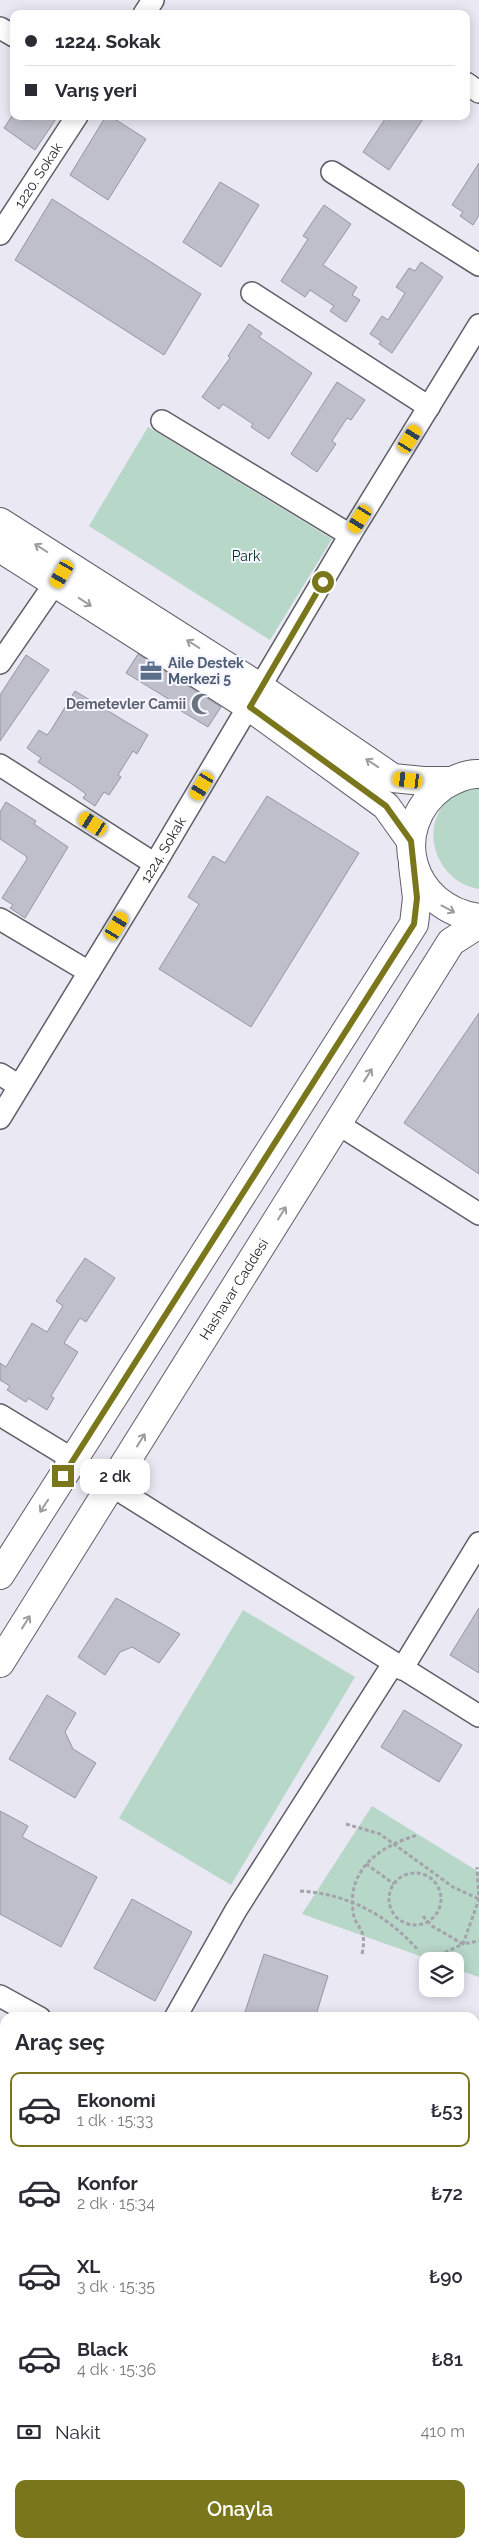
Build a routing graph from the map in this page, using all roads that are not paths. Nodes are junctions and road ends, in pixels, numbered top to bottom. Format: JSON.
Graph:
{"nodes":[{"id":1,"x":75,"y":120,"type":"edge"},
{"id":2,"x":332,"y":172,"type":"dead end"},
{"id":3,"x":0,"y":234,"type":"edge"},
{"id":4,"x":479,"y":266,"type":"edge"},
{"id":5,"x":252,"y":293,"type":"dead end"},
{"id":6,"x":479,"y":325,"type":"edge"},
{"id":7,"x":430,"y":407,"type":"junction"},
{"id":8,"x":162,"y":421,"type":"dead end"},
{"id":9,"x":0,"y":522,"type":"edge"},
{"id":10,"x":350,"y":535,"type":"junction"},
{"id":11,"x":0,"y":548,"type":"edge"},
{"id":12,"x":62,"y":574,"type":"junction"},
{"id":13,"x":0,"y":662,"type":"edge"},
{"id":14,"x":255,"y":697,"type":"junction"},
{"id":15,"x":0,"y":765,"type":"edge"},
{"id":16,"x":471,"y":775,"type":"edge"},
{"id":17,"x":412,"y":853,"type":"junction"},
{"id":18,"x":156,"y":864,"type":"junction"},
{"id":19,"x":479,"y":918,"type":"edge"},
{"id":20,"x":0,"y":919,"type":"edge"},
{"id":21,"x":479,"y":924,"type":"edge"},
{"id":22,"x":89,"y":972,"type":"junction"},
{"id":23,"x":0,"y":1074,"type":"edge"},
{"id":24,"x":20,"y":1086,"type":"junction"},
{"id":25,"x":0,"y":1118,"type":"edge"},
{"id":26,"x":338,"y":1124,"type":"junction"},
{"id":27,"x":479,"y":1214,"type":"edge"},
{"id":28,"x":0,"y":1415,"type":"edge"},
{"id":29,"x":74,"y":1460,"type":"junction"},
{"id":30,"x":112,"y":1486,"type":"junction"},
{"id":31,"x":479,"y":1543,"type":"edge"},
{"id":32,"x":0,"y":1575,"type":"edge"},
{"id":33,"x":0,"y":1663,"type":"edge"},
{"id":34,"x":398,"y":1666,"type":"junction"},
{"id":35,"x":479,"y":1716,"type":"edge"},
{"id":36,"x":0,"y":1996,"type":"edge"},
{"id":37,"x":29,"y":2012,"type":"edge"},
{"id":38,"x":178,"y":2012,"type":"edge"}],
"edges":[{"from":1,"to":3,"type":"street","name":"1220. Sokak"},
{"from":2,"to":4,"type":"street"},
{"from":5,"to":7,"type":"street"},
{"from":6,"to":7,"type":"street","name":"1224. Sokak"},
{"from":7,"to":10,"type":"street","name":"1224. Sokak"},
{"from":8,"to":10,"type":"street"},
{"from":12,"to":9,"type":"main road","one_way":true},
{"from":10,"to":14,"type":"street","name":"1224. Sokak"},
{"from":11,"to":12,"type":"main road"},
{"from":12,"to":13,"type":"street"},
{"from":12,"to":14,"type":"main road"},
{"from":16,"to":14,"type":"main road","one_way":true},
{"from":14,"to":17,"type":"main road"},
{"from":14,"to":18,"type":"street","name":"1224. Sokak"},
{"from":15,"to":18,"type":"street"},
{"from":16,"to":17,"type":"main road"},
{"from":17,"to":19,"type":"main road","one_way":true},
{"from":17,"to":29,"type":"main road"},
{"from":18,"to":22,"type":"street","name":"1224. Sokak"},
{"from":20,"to":22,"type":"street"},
{"from":26,"to":21,"type":"main road","name":"Hashavar Caddesi","one_way":true},
{"from":22,"to":24,"type":"street","name":"1224. Sokak"},
{"from":23,"to":24,"type":"street"},
{"from":24,"to":25,"type":"street","name":"1224. Sokak"},
{"from":26,"to":27,"type":"street"},
{"from":30,"to":26,"type":"main road","name":"Hashavar Caddesi","one_way":true},
{"from":28,"to":29,"type":"street"},
{"from":29,"to":32,"type":"main road","one_way":true},
{"from":33,"to":30,"type":"main road","name":"Hashavar Caddesi","one_way":true},
{"from":30,"to":34,"type":"street"},
{"from":31,"to":34,"type":"street"},
{"from":34,"to":35,"type":"street"},
{"from":34,"to":38,"type":"street"},
{"from":36,"to":37,"type":"street"}]}
